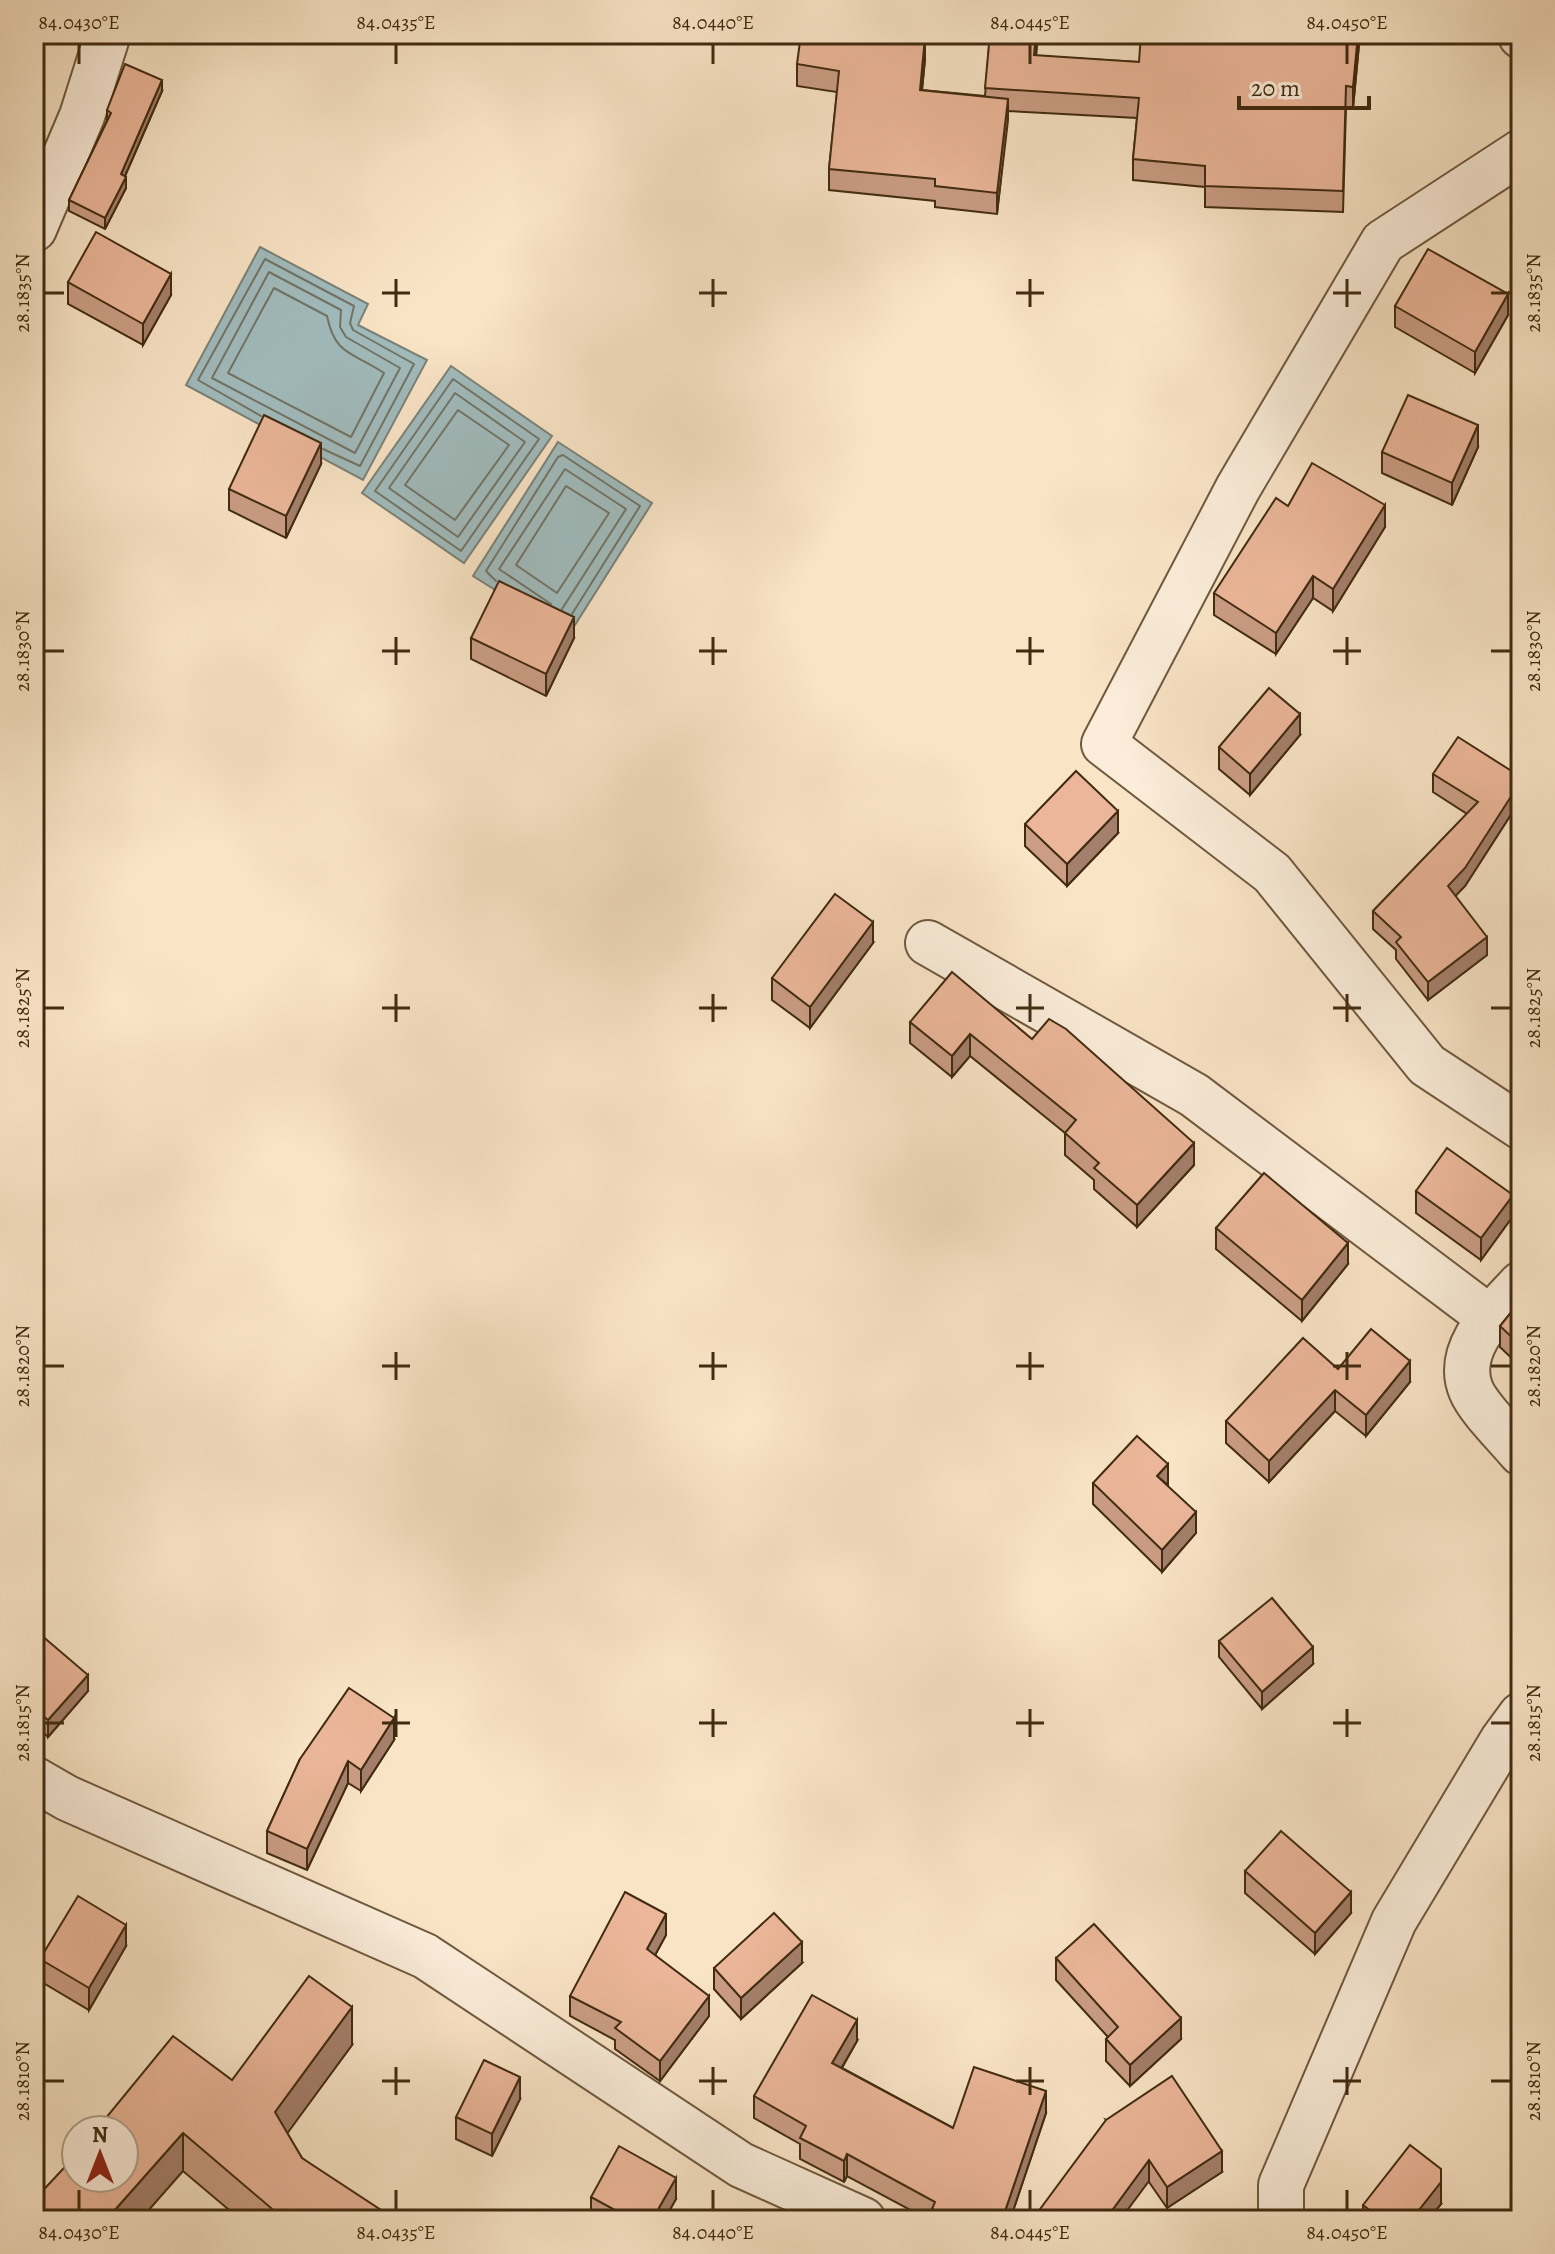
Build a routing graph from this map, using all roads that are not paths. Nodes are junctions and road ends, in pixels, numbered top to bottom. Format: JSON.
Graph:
{"nodes":[{"id":1,"x":108,"y":34,"type":"edge"},
{"id":2,"x":1521,"y":152,"type":"edge"},
{"id":3,"x":34,"y":229,"type":"edge"},
{"id":4,"x":928,"y":943,"type":"dead end"},
{"id":5,"x":1521,"y":1127,"type":"edge"},
{"id":6,"x":1521,"y":1284,"type":"edge"},
{"id":7,"x":1490,"y":1318,"type":"junction"},
{"id":8,"x":1521,"y":1453,"type":"edge"},
{"id":9,"x":1521,"y":1715,"type":"edge"},
{"id":10,"x":34,"y":1779,"type":"edge"},
{"id":11,"x":863,"y":2220,"type":"edge"},
{"id":12,"x":1281,"y":2220,"type":"edge"}],
"edges":[{"from":1,"to":3,"type":"street"},
{"from":2,"to":5,"type":"street"},
{"from":4,"to":7,"type":"street"},
{"from":6,"to":7,"type":"street"},
{"from":7,"to":8,"type":"street"},
{"from":9,"to":12,"type":"street"},
{"from":10,"to":11,"type":"street"}]}
